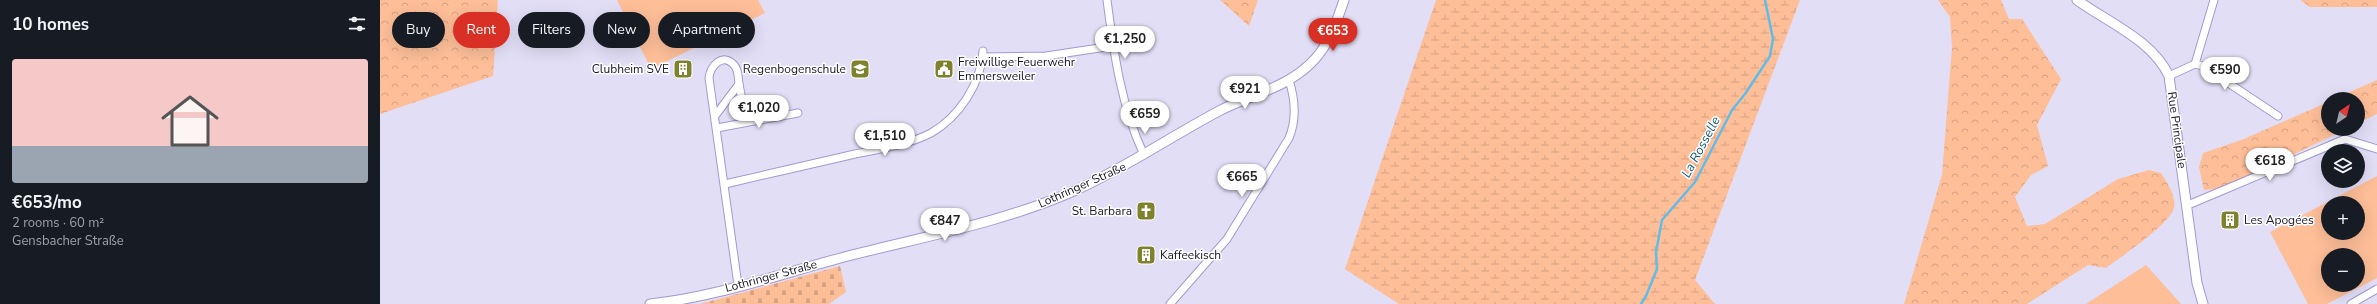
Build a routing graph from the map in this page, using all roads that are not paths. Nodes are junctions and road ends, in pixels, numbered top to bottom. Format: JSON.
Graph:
{"nodes":[{"id":1,"x":1107,"y":0,"type":"edge"},
{"id":2,"x":1344,"y":0,"type":"edge"},
{"id":3,"x":2077,"y":0,"type":"edge"},
{"id":4,"x":2214,"y":0,"type":"edge"},
{"id":5,"x":1113,"y":46,"type":"junction"},
{"id":6,"x":2195,"y":64,"type":"junction"},
{"id":7,"x":2170,"y":76,"type":"junction"},
{"id":8,"x":1289,"y":80,"type":"junction"},
{"id":9,"x":739,"y":84,"type":"junction"},
{"id":10,"x":798,"y":113,"type":"dead end"},
{"id":11,"x":715,"y":116,"type":"junction"},
{"id":12,"x":2278,"y":116,"type":"dead end"},
{"id":13,"x":746,"y":122,"type":"junction"},
{"id":14,"x":716,"y":128,"type":"junction"},
{"id":15,"x":2377,"y":149,"type":"edge"},
{"id":16,"x":1144,"y":156,"type":"junction"},
{"id":17,"x":725,"y":184,"type":"junction"},
{"id":18,"x":2188,"y":205,"type":"junction"},
{"id":19,"x":738,"y":285,"type":"junction"},
{"id":20,"x":2377,"y":289,"type":"edge"},
{"id":21,"x":674,"y":303,"type":"edge"},
{"id":22,"x":650,"y":304,"type":"edge"},
{"id":23,"x":1170,"y":304,"type":"edge"},
{"id":24,"x":2203,"y":304,"type":"edge"},
{"id":25,"x":2351,"y":304,"type":"edge"}],
"edges":[{"from":1,"to":5,"type":"street"},
{"from":2,"to":8,"type":"main road","name":"Lothringer Straße"},
{"from":3,"to":7,"type":"main road","name":"Rue Principale"},
{"from":4,"to":6,"type":"street"},
{"from":5,"to":16,"type":"street"},
{"from":5,"to":17,"type":"street"},
{"from":6,"to":7,"type":"street"},
{"from":6,"to":12,"type":"street"},
{"from":7,"to":18,"type":"main road","name":"Rue Principale"},
{"from":8,"to":16,"type":"main road","name":"Lothringer Straße"},
{"from":8,"to":23,"type":"street"},
{"from":9,"to":11,"type":"street"},
{"from":9,"to":11,"type":"street"},
{"from":9,"to":13,"type":"street"},
{"from":10,"to":13,"type":"street"},
{"from":11,"to":14,"type":"street"},
{"from":13,"to":14,"type":"street"},
{"from":14,"to":17,"type":"street"},
{"from":15,"to":18,"type":"street"},
{"from":16,"to":19,"type":"main road","name":"Lothringer Straße"},
{"from":17,"to":19,"type":"street"},
{"from":18,"to":24,"type":"main road","name":"Rue Principale"},
{"from":19,"to":21,"type":"main road","name":"Lothringer Straße"},
{"from":20,"to":25,"type":"street"},
{"from":21,"to":22,"type":"main road","name":"Lothringer Straße"}]}
